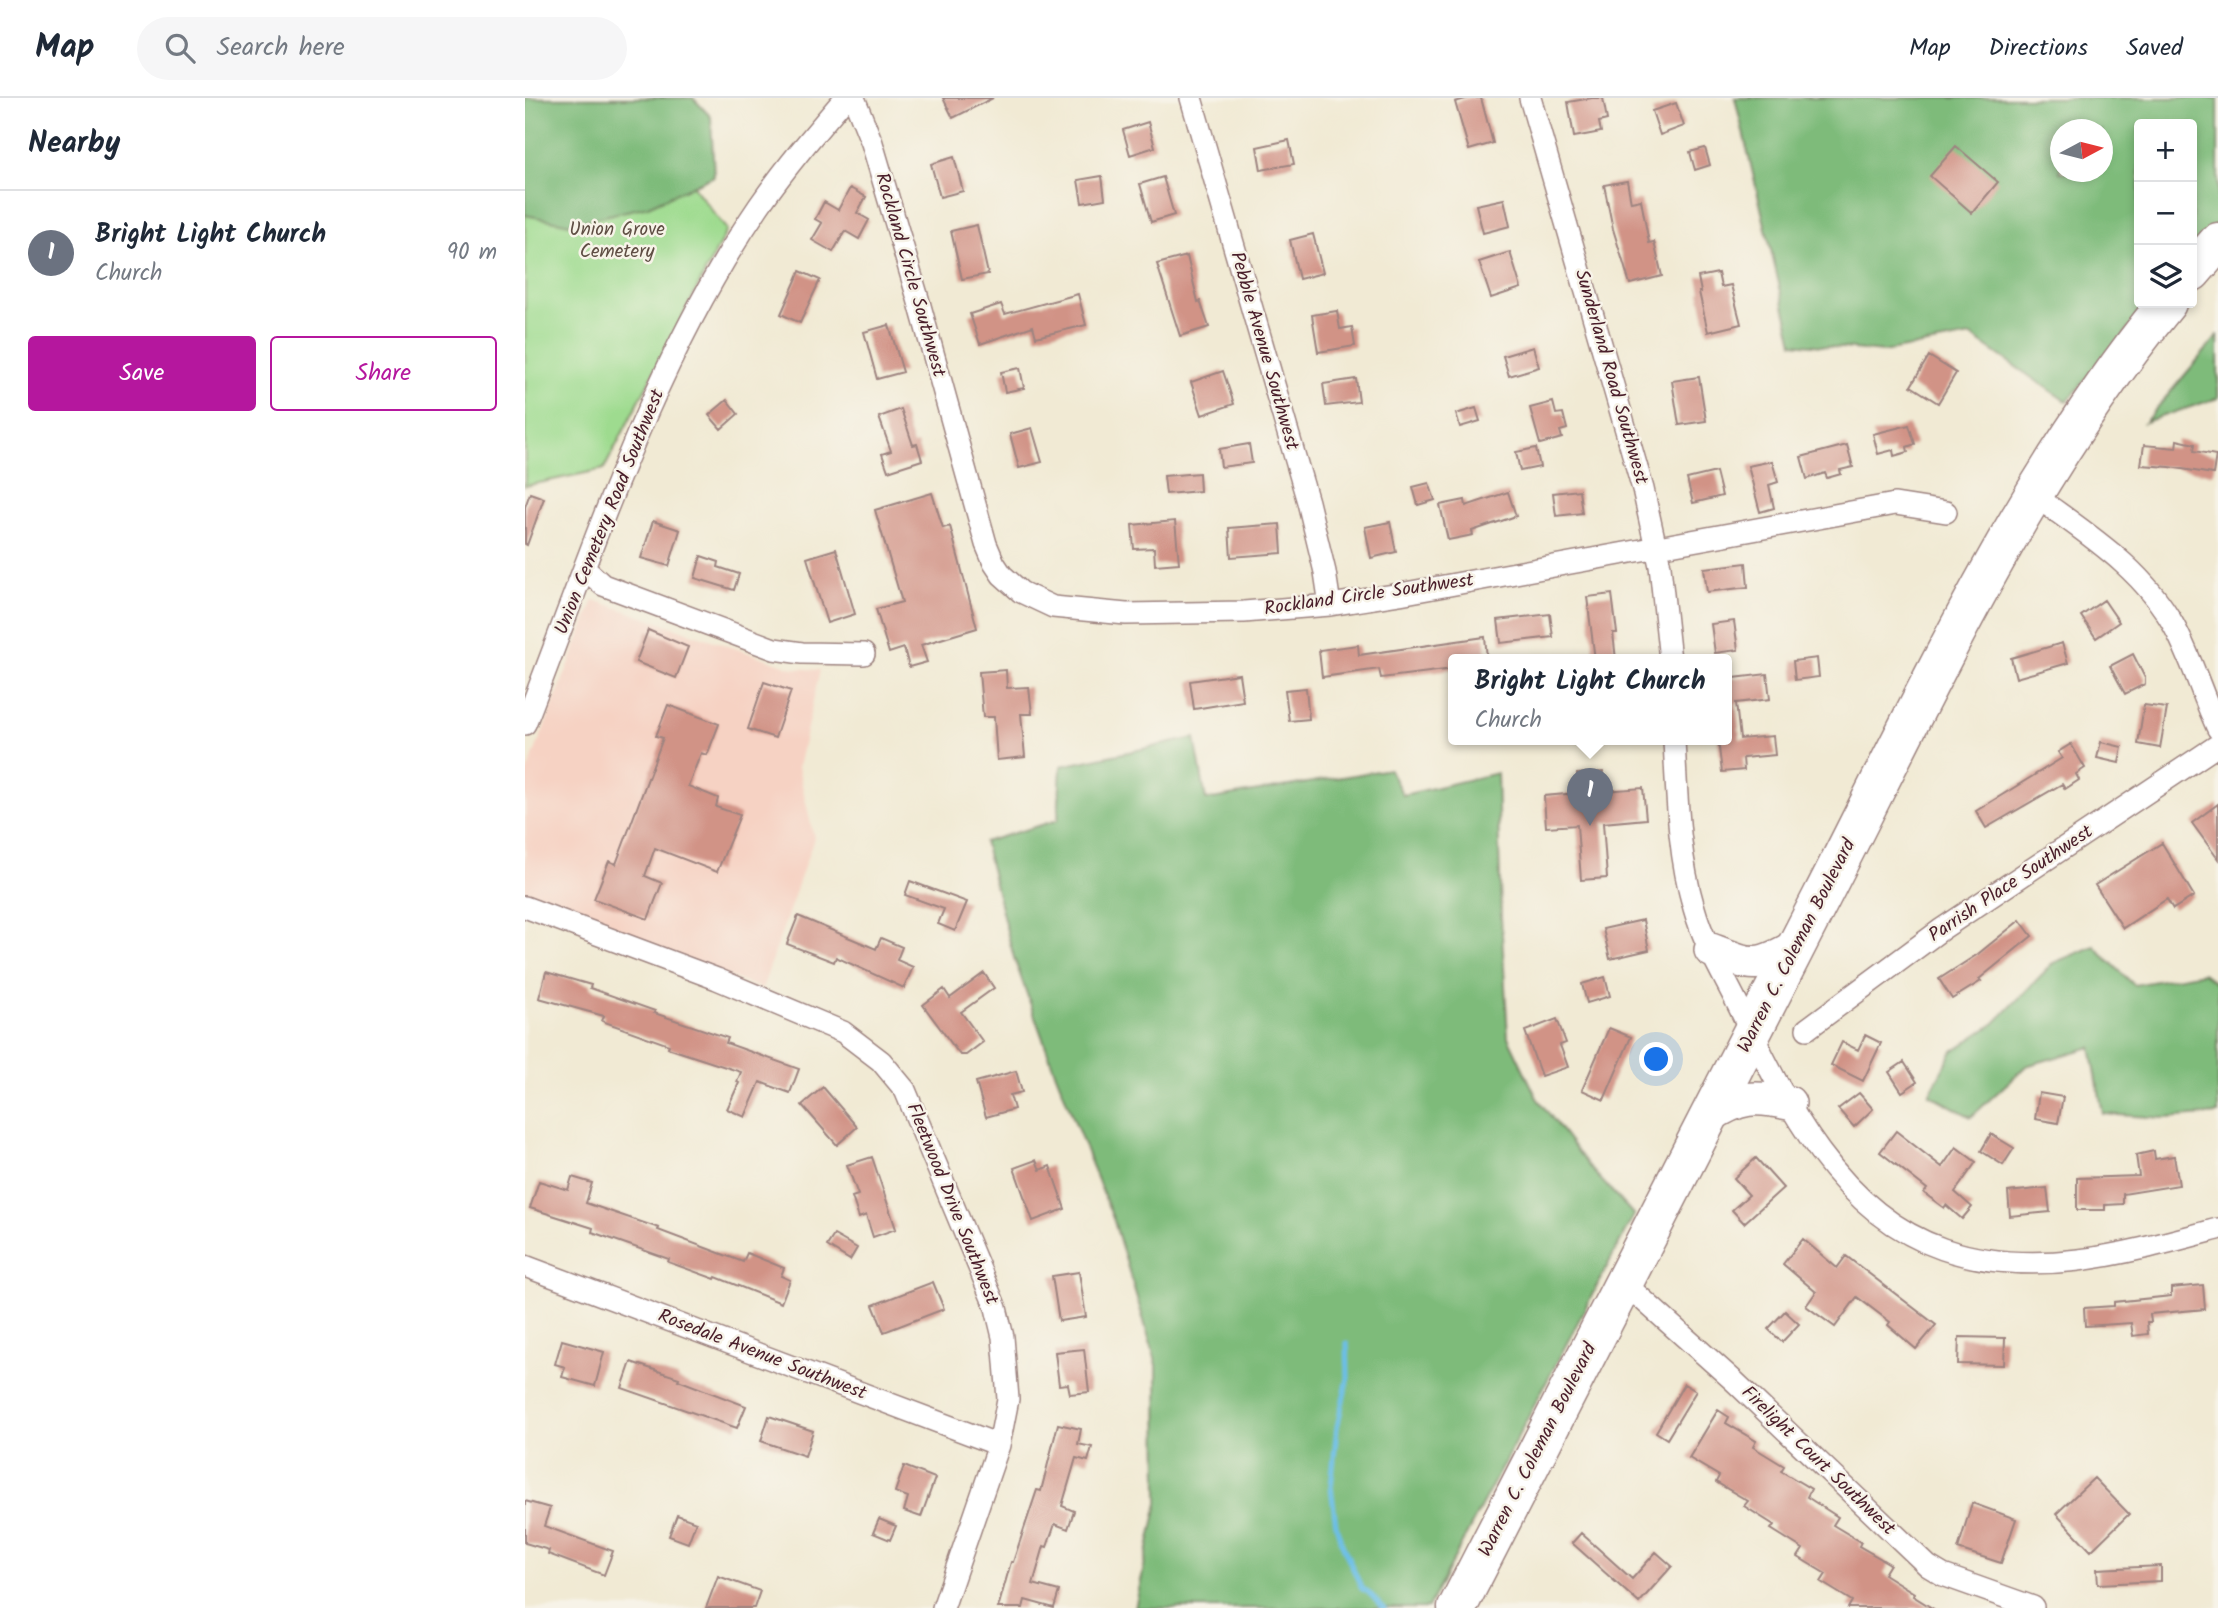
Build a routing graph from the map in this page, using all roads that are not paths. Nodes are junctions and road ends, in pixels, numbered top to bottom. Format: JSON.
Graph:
{"nodes":[{"id":1,"x":845,"y":98,"type":"edge"},
{"id":2,"x":853,"y":98,"type":"edge"},
{"id":3,"x":1191,"y":98,"type":"edge"},
{"id":4,"x":1530,"y":98,"type":"edge"},
{"id":5,"x":2218,"y":242,"type":"edge"},
{"id":6,"x":2197,"y":266,"type":"edge"},
{"id":7,"x":2163,"y":308,"type":"edge"},
{"id":8,"x":2034,"y":495,"type":"junction"},
{"id":9,"x":1946,"y":512,"type":"dead end"},
{"id":10,"x":1657,"y":549,"type":"junction"},
{"id":11,"x":585,"y":569,"type":"junction"},
{"id":12,"x":1330,"y":605,"type":"junction"},
{"id":13,"x":864,"y":654,"type":"dead end"},
{"id":14,"x":1669,"y":654,"type":"edge"},
{"id":15,"x":525,"y":724,"type":"edge"},
{"id":16,"x":2218,"y":729,"type":"edge"},
{"id":17,"x":1674,"y":745,"type":"edge"},
{"id":18,"x":2218,"y":746,"type":"edge"},
{"id":19,"x":525,"y":907,"type":"edge"},
{"id":20,"x":1798,"y":945,"type":"junction"},
{"id":21,"x":1711,"y":950,"type":"junction"},
{"id":22,"x":1807,"y":1029,"type":"dead end"},
{"id":23,"x":1752,"y":1034,"type":"junction"},
{"id":24,"x":1789,"y":1103,"type":"junction"},
{"id":25,"x":1710,"y":1116,"type":"junction"},
{"id":26,"x":2218,"y":1229,"type":"edge"},
{"id":27,"x":525,"y":1266,"type":"edge"},
{"id":28,"x":1623,"y":1282,"type":"junction"},
{"id":29,"x":999,"y":1445,"type":"junction"},
{"id":30,"x":2033,"y":1607,"type":"edge"},
{"id":31,"x":943,"y":1608,"type":"edge"},
{"id":32,"x":1457,"y":1608,"type":"edge"}],
"edges":[{"from":1,"to":11,"type":"street","name":"Union Cemetery Road Southwest"},
{"from":2,"to":12,"type":"street","name":"Rockland Circle Southwest"},
{"from":3,"to":12,"type":"street","name":"Pebble Avenue Southwest"},
{"from":4,"to":10,"type":"street","name":"Sunderland Road Southwest"},
{"from":5,"to":6,"type":"highway"},
{"from":7,"to":8,"type":"highway","name":"Warren C. Coleman Boulevard"},
{"from":8,"to":16,"type":"street"},
{"from":8,"to":20,"type":"highway","name":"Warren C. Coleman Boulevard"},
{"from":9,"to":10,"type":"street","name":"Rockland Circle Southwest"},
{"from":10,"to":12,"type":"street","name":"Rockland Circle Southwest"},
{"from":10,"to":14,"type":"street","name":"Sunderland Road Southwest"},
{"from":11,"to":13,"type":"street"},
{"from":11,"to":15,"type":"street","name":"Union Cemetery Road Southwest"},
{"from":17,"to":21,"type":"street"},
{"from":18,"to":22,"type":"street","name":"Parrish Place Southwest"},
{"from":19,"to":29,"type":"street","name":"Fleetwood Drive Southwest"},
{"from":20,"to":21,"type":"main road"},
{"from":20,"to":23,"type":"highway","name":"Warren C. Coleman Boulevard"},
{"from":21,"to":23,"type":"street"},
{"from":23,"to":24,"type":"street"},
{"from":23,"to":25,"type":"highway","name":"Warren C. Coleman Boulevard"},
{"from":24,"to":25,"type":"main road"},
{"from":24,"to":26,"type":"street"},
{"from":25,"to":28,"type":"highway","name":"Warren C. Coleman Boulevard"},
{"from":27,"to":29,"type":"street","name":"Rosedale Avenue Southwest"},
{"from":28,"to":30,"type":"street","name":"Firelight Court Southwest"},
{"from":28,"to":32,"type":"highway","name":"Warren C. Coleman Boulevard"},
{"from":29,"to":31,"type":"street","name":"Fleetwood Drive Southwest"}]}
